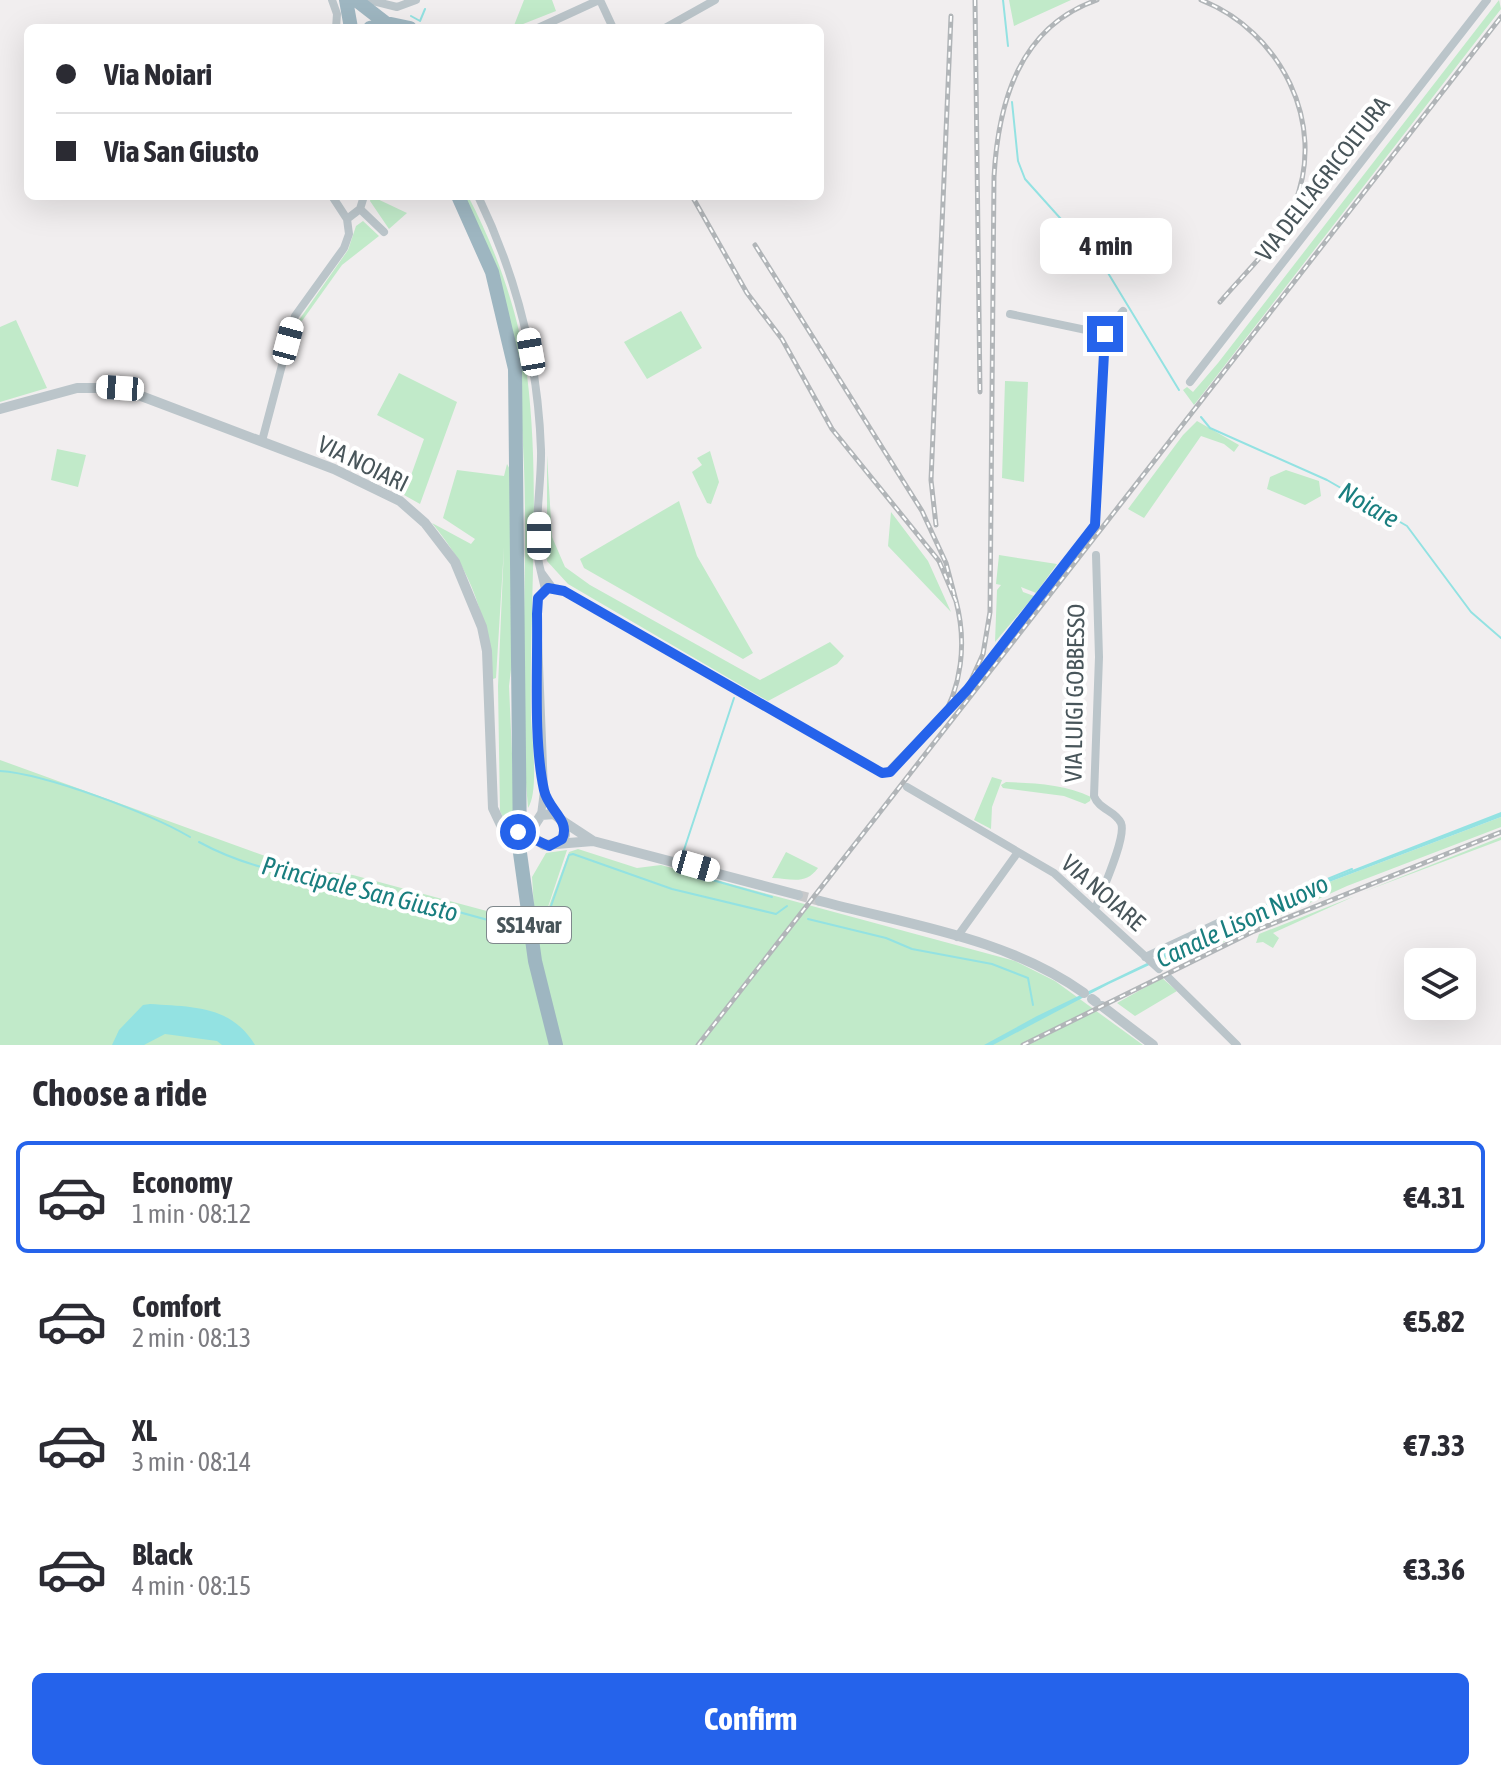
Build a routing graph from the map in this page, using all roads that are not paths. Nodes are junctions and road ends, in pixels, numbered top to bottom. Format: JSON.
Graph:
{"nodes":[{"id":1,"x":332,"y":0,"type":"edge"},
{"id":2,"x":346,"y":0,"type":"edge"},
{"id":3,"x":356,"y":0,"type":"edge"},
{"id":4,"x":369,"y":0,"type":"edge"},
{"id":5,"x":416,"y":0,"type":"edge"},
{"id":6,"x":600,"y":0,"type":"edge"},
{"id":7,"x":715,"y":0,"type":"edge"},
{"id":8,"x":1487,"y":0,"type":"edge"},
{"id":9,"x":335,"y":24,"type":"edge"},
{"id":10,"x":350,"y":24,"type":"edge"},
{"id":11,"x":387,"y":24,"type":"edge"},
{"id":12,"x":547,"y":24,"type":"edge"},
{"id":13,"x":611,"y":24,"type":"edge"},
{"id":14,"x":672,"y":24,"type":"edge"},
{"id":15,"x":335,"y":200,"type":"edge"},
{"id":16,"x":363,"y":200,"type":"edge"},
{"id":17,"x":460,"y":200,"type":"edge"},
{"id":18,"x":480,"y":200,"type":"edge"},
{"id":19,"x":360,"y":209,"type":"junction"},
{"id":20,"x":347,"y":219,"type":"junction"},
{"id":21,"x":384,"y":232,"type":"dead end"},
{"id":22,"x":1123,"y":311,"type":"dead end"},
{"id":23,"x":1010,"y":314,"type":"dead end"},
{"id":24,"x":1105,"y":334,"type":"junction"},
{"id":25,"x":1190,"y":382,"type":"dead end"},
{"id":26,"x":0,"y":409,"type":"edge"},
{"id":27,"x":262,"y":441,"type":"junction"},
{"id":28,"x":1096,"y":555,"type":"dead end"},
{"id":29,"x":549,"y":588,"type":"junction"},
{"id":30,"x":907,"y":787,"type":"dead end"},
{"id":31,"x":544,"y":791,"type":"junction"},
{"id":32,"x":554,"y":814,"type":"junction"},
{"id":33,"x":537,"y":819,"type":"junction"},
{"id":34,"x":564,"y":822,"type":"junction"},
{"id":35,"x":518,"y":832,"type":"junction"},
{"id":36,"x":535,"y":837,"type":"junction"},
{"id":37,"x":593,"y":841,"type":"junction"},
{"id":38,"x":559,"y":843,"type":"junction"},
{"id":39,"x":1018,"y":852,"type":"junction"},
{"id":40,"x":798,"y":895,"type":"tunnel mouth"},
{"id":41,"x":820,"y":901,"type":"tunnel mouth"},
{"id":42,"x":1095,"y":909,"type":"junction"},
{"id":43,"x":1222,"y":921,"type":"dead end"},
{"id":44,"x":957,"y":937,"type":"junction"},
{"id":45,"x":1146,"y":958,"type":"junction"},
{"id":46,"x":1159,"y":969,"type":"dead end"},
{"id":47,"x":1168,"y":977,"type":"dead end"},
{"id":48,"x":556,"y":1045,"type":"edge"},
{"id":49,"x":1153,"y":1045,"type":"edge"},
{"id":50,"x":1237,"y":1045,"type":"edge"}],
"edges":[{"from":1,"to":9,"type":"street"},
{"from":2,"to":10,"type":"highway"},
{"from":3,"to":11,"type":"highway"},
{"from":4,"to":5,"type":"street"},
{"from":6,"to":12,"type":"street"},
{"from":6,"to":13,"type":"street"},
{"from":7,"to":14,"type":"street"},
{"from":8,"to":25,"type":"street","name":"VIA DELL'AGRICOLTURA"},
{"from":15,"to":20,"type":"street"},
{"from":16,"to":19,"type":"street"},
{"from":17,"to":48,"type":"highway","number":"SS14var"},
{"from":18,"to":29,"type":"street"},
{"from":19,"to":20,"type":"street"},
{"from":19,"to":21,"type":"street"},
{"from":20,"to":27,"type":"street"},
{"from":22,"to":24,"type":"street"},
{"from":23,"to":24,"type":"street"},
{"from":24,"to":29,"type":"street"},
{"from":26,"to":27,"type":"street","name":"VIA NOIARI"},
{"from":27,"to":35,"type":"street","name":"VIA NOIARI"},
{"from":28,"to":42,"type":"street","name":"VIA LUIGI GOBBESSO"},
{"from":29,"to":31,"type":"street"},
{"from":30,"to":39,"type":"street","name":"VIA NOIARE"},
{"from":31,"to":32,"type":"street"},
{"from":31,"to":33,"type":"street"},
{"from":32,"to":33,"type":"street"},
{"from":32,"to":34,"type":"street"},
{"from":33,"to":35,"type":"street"},
{"from":33,"to":36,"type":"street"},
{"from":34,"to":37,"type":"street"},
{"from":34,"to":38,"type":"street"},
{"from":35,"to":36,"type":"street"},
{"from":36,"to":38,"type":"street"},
{"from":37,"to":38,"type":"street"},
{"from":37,"to":40,"type":"street"},
{"from":39,"to":42,"type":"street","name":"VIA NOIARE"},
{"from":39,"to":44,"type":"street"},
{"from":41,"to":44,"type":"street"},
{"from":42,"to":45,"type":"street","name":"VIA NOIARE"},
{"from":43,"to":45,"type":"street"},
{"from":44,"to":49,"type":"street"},
{"from":45,"to":46,"type":"street","name":"VIA NOIARE"},
{"from":47,"to":50,"type":"street"}]}
